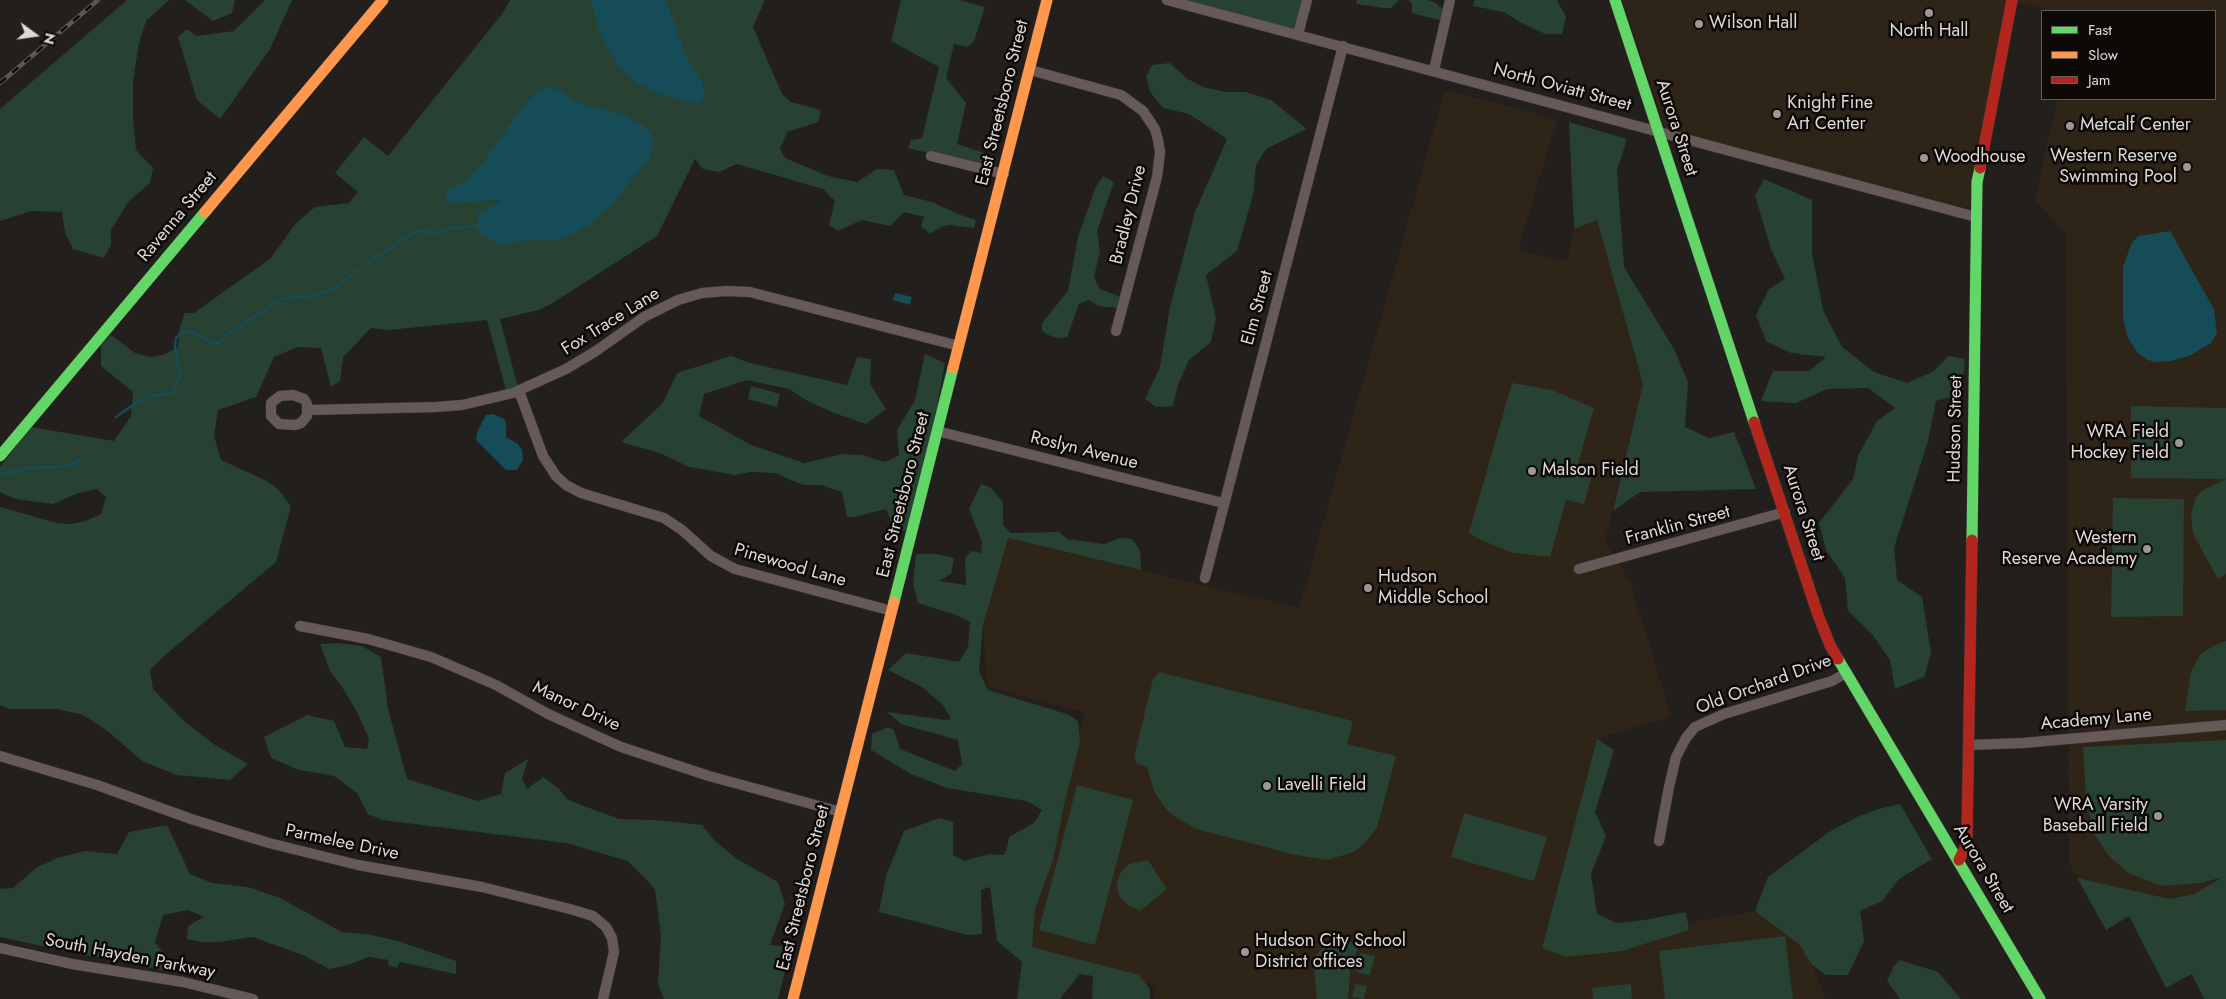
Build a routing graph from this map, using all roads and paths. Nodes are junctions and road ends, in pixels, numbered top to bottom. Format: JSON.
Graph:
{"nodes":[{"id":1,"x":383,"y":0,"type":"edge"},
{"id":2,"x":1047,"y":0,"type":"edge"},
{"id":3,"x":1167,"y":0,"type":"edge"},
{"id":4,"x":1307,"y":0,"type":"edge"},
{"id":5,"x":1450,"y":0,"type":"edge"},
{"id":6,"x":1615,"y":0,"type":"edge"},
{"id":7,"x":2012,"y":0,"type":"edge"},
{"id":8,"x":1189,"y":3,"type":"edge"},
{"id":9,"x":1298,"y":34,"type":"junction"},
{"id":10,"x":1343,"y":46,"type":"junction"},
{"id":11,"x":1030,"y":70,"type":"junction"},
{"id":12,"x":1434,"y":70,"type":"junction"},
{"id":13,"x":1658,"y":132,"type":"junction"},
{"id":14,"x":931,"y":156,"type":"dead end"},
{"id":15,"x":1004,"y":174,"type":"junction"},
{"id":16,"x":1976,"y":217,"type":"junction"},
{"id":17,"x":1116,"y":331,"type":"dead end"},
{"id":18,"x":959,"y":346,"type":"junction"},
{"id":19,"x":519,"y":391,"type":"junction"},
{"id":20,"x":309,"y":410,"type":"dead end"},
{"id":21,"x":937,"y":431,"type":"junction"},
{"id":22,"x":0,"y":456,"type":"edge"},
{"id":23,"x":1223,"y":504,"type":"junction"},
{"id":24,"x":1785,"y":512,"type":"junction"},
{"id":25,"x":1579,"y":570,"type":"dead end"},
{"id":26,"x":1205,"y":578,"type":"dead end"},
{"id":27,"x":892,"y":612,"type":"junction"},
{"id":28,"x":300,"y":626,"type":"dead end"},
{"id":29,"x":1846,"y":673,"type":"junction"},
{"id":30,"x":2226,"y":725,"type":"edge"},
{"id":31,"x":1969,"y":745,"type":"junction"},
{"id":32,"x":0,"y":756,"type":"edge"},
{"id":33,"x":841,"y":812,"type":"junction"},
{"id":34,"x":1660,"y":841,"type":"dead end"},
{"id":35,"x":1959,"y":860,"type":"junction"},
{"id":36,"x":0,"y":948,"type":"edge"},
{"id":37,"x":231,"y":996,"type":"edge"},
{"id":38,"x":253,"y":999,"type":"edge"},
{"id":39,"x":603,"y":999,"type":"edge"},
{"id":40,"x":793,"y":999,"type":"edge"},
{"id":41,"x":2040,"y":999,"type":"edge"}],
"edges":[{"from":1,"to":22,"type":"street","name":"Ravenna Street"},
{"from":2,"to":11,"type":"street","name":"East Streetsboro Street"},
{"from":3,"to":8,"type":"street","name":"North Oviatt Street"},
{"from":4,"to":9,"type":"street"},
{"from":5,"to":12,"type":"street"},
{"from":6,"to":13,"type":"street","name":"Aurora Street"},
{"from":7,"to":16,"type":"street","name":"Hudson Street"},
{"from":8,"to":9,"type":"street","name":"North Oviatt Street"},
{"from":9,"to":10,"type":"street","name":"North Oviatt Street"},
{"from":10,"to":12,"type":"street","name":"North Oviatt Street"},
{"from":10,"to":23,"type":"street","name":"Elm Street"},
{"from":11,"to":15,"type":"street","name":"East Streetsboro Street"},
{"from":11,"to":17,"type":"street","name":"Bradley Drive"},
{"from":12,"to":13,"type":"street","name":"North Oviatt Street"},
{"from":13,"to":16,"type":"street","name":"North Oviatt Street"},
{"from":13,"to":24,"type":"street","name":"Aurora Street"},
{"from":14,"to":15,"type":"street"},
{"from":15,"to":18,"type":"street","name":"East Streetsboro Street"},
{"from":16,"to":31,"type":"street","name":"Hudson Street"},
{"from":18,"to":19,"type":"street","name":"Fox Trace Lane"},
{"from":18,"to":21,"type":"street","name":"East Streetsboro Street"},
{"from":19,"to":20,"type":"street","name":"Fox Trace Lane"},
{"from":19,"to":27,"type":"street","name":"Pinewood Lane"},
{"from":21,"to":23,"type":"street","name":"Roslyn Avenue"},
{"from":21,"to":27,"type":"street","name":"East Streetsboro Street"},
{"from":23,"to":26,"type":"street","name":"Elm Street"},
{"from":24,"to":25,"type":"street","name":"Franklin Street"},
{"from":24,"to":29,"type":"street","name":"Aurora Street"},
{"from":27,"to":33,"type":"street","name":"East Streetsboro Street"},
{"from":28,"to":33,"type":"street","name":"Manor Drive"},
{"from":29,"to":34,"type":"street","name":"Old Orchard Drive"},
{"from":29,"to":35,"type":"street","name":"Aurora Street"},
{"from":30,"to":31,"type":"street","name":"Academy Lane"},
{"from":31,"to":35,"type":"street","name":"Hudson Street"},
{"from":32,"to":39,"type":"street","name":"Parmelee Drive"},
{"from":33,"to":40,"type":"street","name":"East Streetsboro Street"},
{"from":35,"to":41,"type":"street","name":"Aurora Street"},
{"from":36,"to":37,"type":"street","name":"South Hayden Parkway"},
{"from":37,"to":38,"type":"street","name":"South Hayden Parkway"}]}
